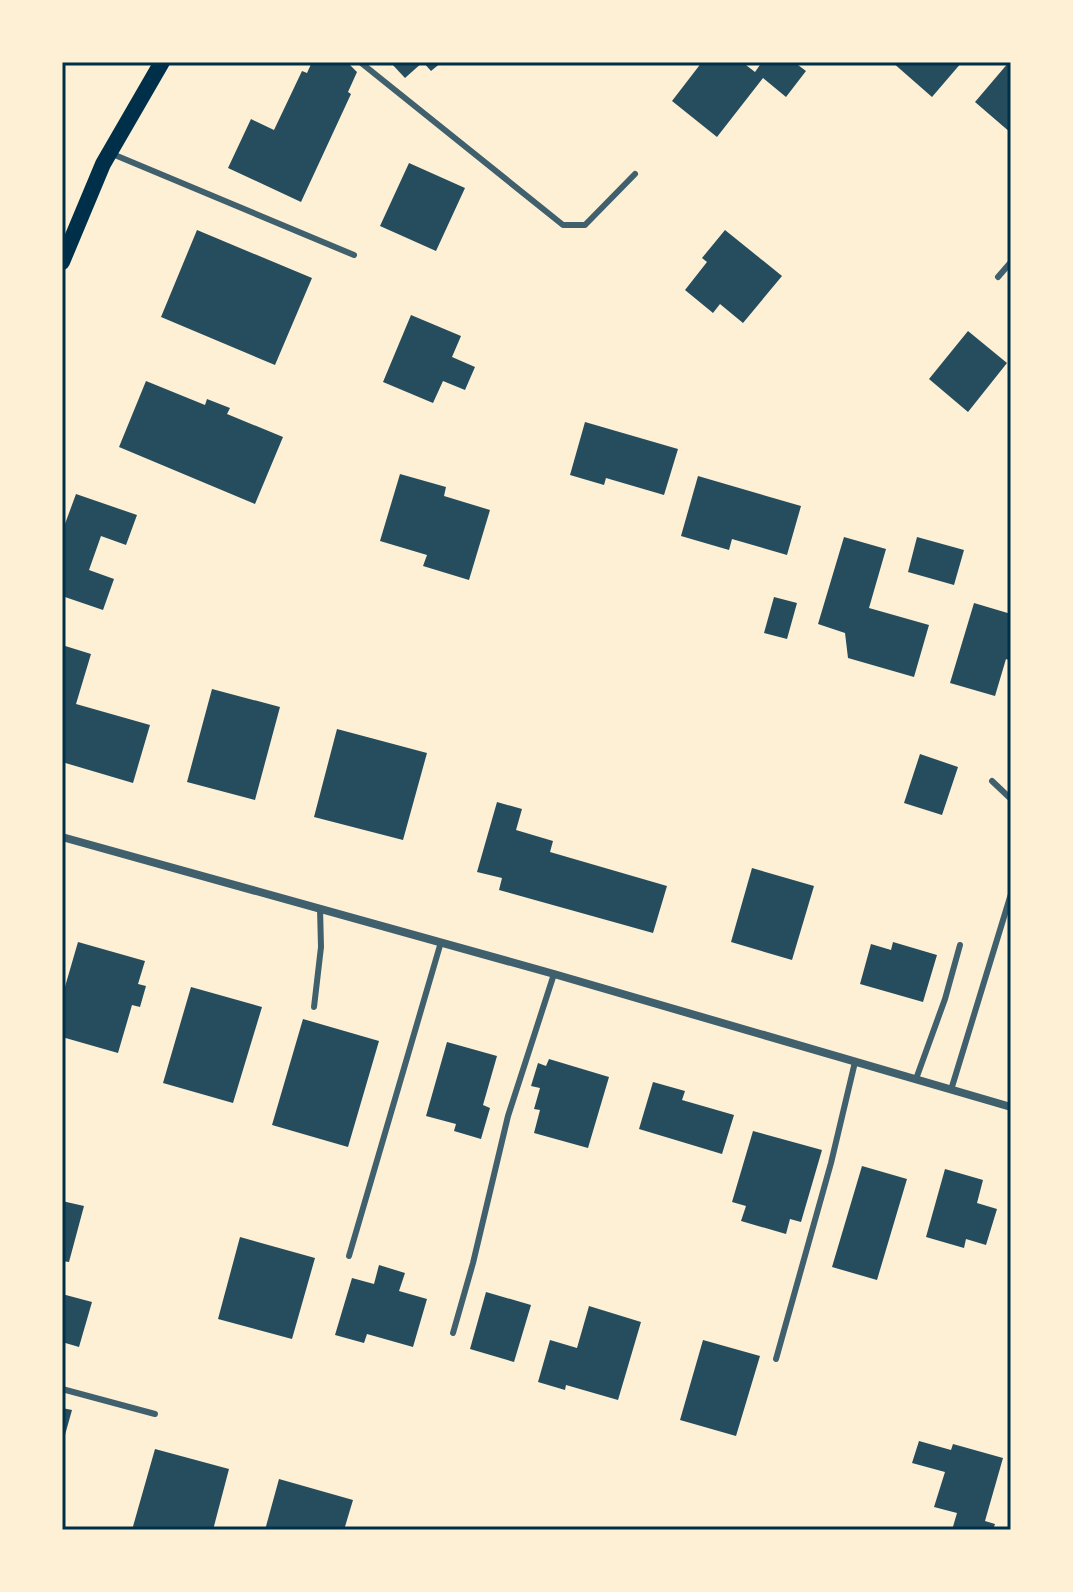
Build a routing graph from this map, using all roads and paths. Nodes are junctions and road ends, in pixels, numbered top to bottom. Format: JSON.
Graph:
{"nodes":[{"id":1,"x":162,"y":62,"type":"edge"},
{"id":2,"x":360,"y":62,"type":"edge"},
{"id":3,"x":110,"y":153,"type":"junction"},
{"id":4,"x":635,"y":174,"type":"dead end"},
{"id":5,"x":354,"y":255,"type":"dead end"},
{"id":6,"x":62,"y":262,"type":"edge"},
{"id":7,"x":1011,"y":262,"type":"edge"},
{"id":8,"x":998,"y":277,"type":"dead end"},
{"id":9,"x":992,"y":781,"type":"dead end"},
{"id":10,"x":1011,"y":799,"type":"edge"},
{"id":11,"x":62,"y":837,"type":"edge"},
{"id":12,"x":1011,"y":894,"type":"edge"},
{"id":13,"x":320,"y":908,"type":"junction"},
{"id":14,"x":441,"y":942,"type":"junction"},
{"id":15,"x":960,"y":945,"type":"dead end"},
{"id":16,"x":554,"y":974,"type":"junction"},
{"id":17,"x":314,"y":1007,"type":"dead end"},
{"id":18,"x":855,"y":1062,"type":"junction"},
{"id":19,"x":916,"y":1079,"type":"junction"},
{"id":20,"x":951,"y":1090,"type":"junction"},
{"id":21,"x":1011,"y":1107,"type":"edge"},
{"id":22,"x":349,"y":1256,"type":"dead end"},
{"id":23,"x":453,"y":1333,"type":"dead end"},
{"id":24,"x":776,"y":1359,"type":"dead end"},
{"id":25,"x":62,"y":1389,"type":"edge"},
{"id":26,"x":155,"y":1414,"type":"dead end"}],
"edges":[{"from":1,"to":3,"type":"main road"},
{"from":2,"to":4,"type":"lane"},
{"from":3,"to":5,"type":"lane"},
{"from":3,"to":6,"type":"main road"},
{"from":7,"to":8,"type":"lane"},
{"from":9,"to":10,"type":"lane"},
{"from":11,"to":13,"type":"street"},
{"from":12,"to":20,"type":"lane"},
{"from":13,"to":14,"type":"street"},
{"from":13,"to":17,"type":"lane"},
{"from":14,"to":16,"type":"street"},
{"from":14,"to":22,"type":"lane"},
{"from":15,"to":19,"type":"lane"},
{"from":16,"to":18,"type":"street"},
{"from":16,"to":23,"type":"lane"},
{"from":18,"to":19,"type":"street"},
{"from":18,"to":24,"type":"lane"},
{"from":19,"to":20,"type":"street"},
{"from":20,"to":21,"type":"street"},
{"from":25,"to":26,"type":"lane"}]}
